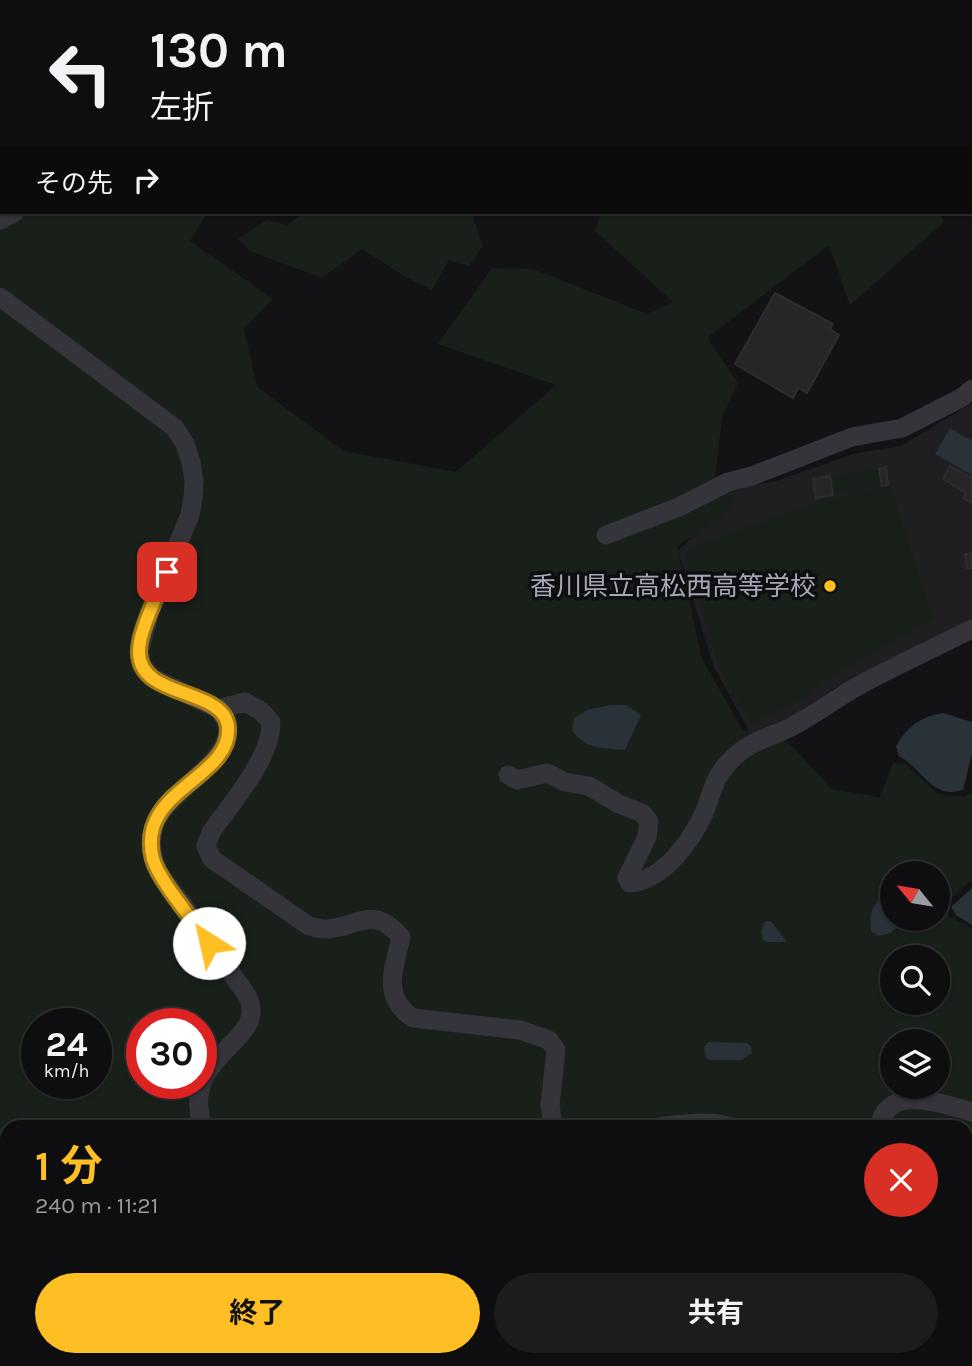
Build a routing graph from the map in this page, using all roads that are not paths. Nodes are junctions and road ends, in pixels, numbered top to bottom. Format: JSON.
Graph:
{"nodes":[{"id":1,"x":0,"y":297,"type":"edge"},
{"id":2,"x":972,"y":389,"type":"edge"},
{"id":3,"x":606,"y":536,"type":"dead end"},
{"id":4,"x":972,"y":629,"type":"edge"},
{"id":5,"x":218,"y":709,"type":"junction"},
{"id":6,"x":508,"y":775,"type":"dead end"},
{"id":7,"x":972,"y":1112,"type":"edge"},
{"id":8,"x":201,"y":1120,"type":"edge"},
{"id":9,"x":553,"y":1120,"type":"edge"},
{"id":10,"x":881,"y":1120,"type":"edge"}],
"edges":[{"from":1,"to":5,"type":"street"},
{"from":2,"to":3,"type":"street"},
{"from":4,"to":6,"type":"street"},
{"from":5,"to":8,"type":"street"},
{"from":5,"to":9,"type":"street"},
{"from":7,"to":10,"type":"street"}]}
